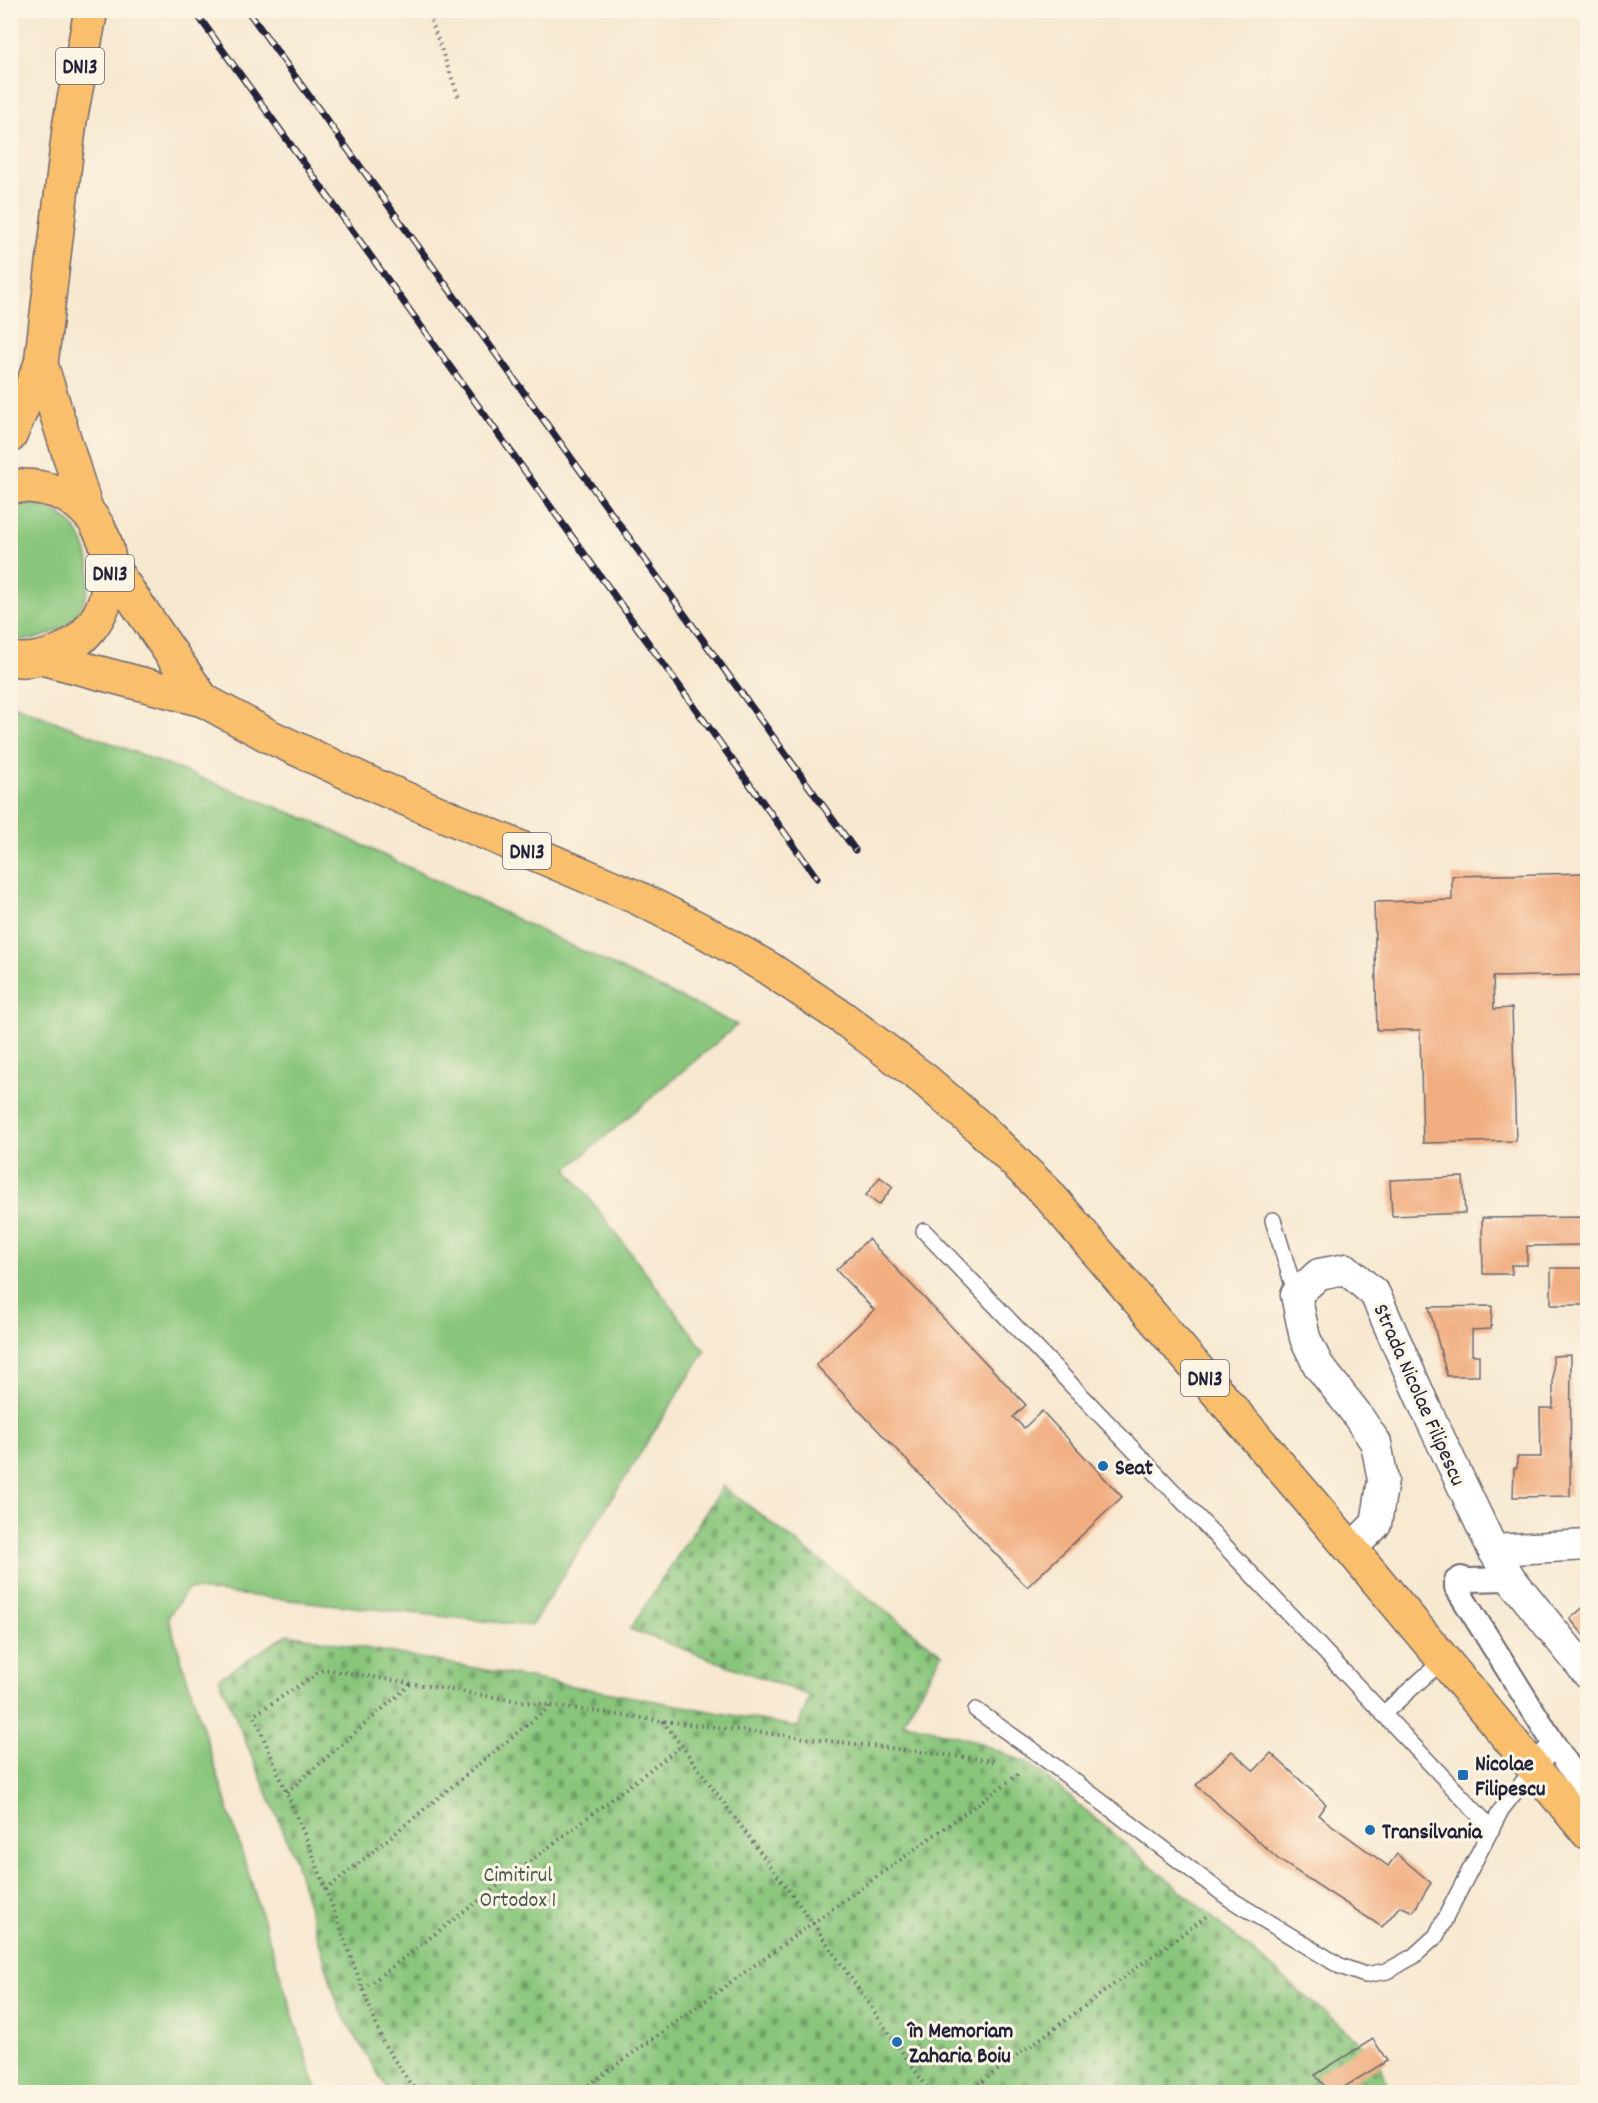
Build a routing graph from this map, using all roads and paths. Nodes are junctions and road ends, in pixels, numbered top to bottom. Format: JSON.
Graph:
{"nodes":[{"id":1,"x":91,"y":10,"type":"edge"},
{"id":2,"x":428,"y":10,"type":"edge"},
{"id":3,"x":459,"y":99,"type":"dead end"},
{"id":4,"x":41,"y":364,"type":"junction"},
{"id":5,"x":10,"y":436,"type":"edge"},
{"id":6,"x":10,"y":486,"type":"edge"},
{"id":7,"x":87,"y":512,"type":"junction"},
{"id":8,"x":111,"y":566,"type":"junction"},
{"id":9,"x":26,"y":659,"type":"edge"},
{"id":10,"x":203,"y":700,"type":"junction"},
{"id":11,"x":1273,"y":1220,"type":"dead end"},
{"id":12,"x":924,"y":1231,"type":"dead end"},
{"id":13,"x":1296,"y":1295,"type":"junction"},
{"id":14,"x":1587,"y":1545,"type":"edge"},
{"id":15,"x":1352,"y":1549,"type":"junction"},
{"id":16,"x":1493,"y":1550,"type":"junction"},
{"id":17,"x":1511,"y":1579,"type":"junction"},
{"id":18,"x":1443,"y":1660,"type":"junction"},
{"id":19,"x":1587,"y":1674,"type":"edge"},
{"id":20,"x":411,"y":1683,"type":"junction"},
{"id":21,"x":551,"y":1706,"type":"junction"},
{"id":22,"x":976,"y":1710,"type":"dead end"},
{"id":23,"x":1383,"y":1714,"type":"junction"},
{"id":24,"x":663,"y":1721,"type":"junction"},
{"id":25,"x":1554,"y":1744,"type":"junction"},
{"id":26,"x":681,"y":1746,"type":"junction"},
{"id":27,"x":1037,"y":1761,"type":"junction"},
{"id":28,"x":1533,"y":1769,"type":"junction"},
{"id":29,"x":1583,"y":1787,"type":"dead end"},
{"id":30,"x":287,"y":1792,"type":"junction"},
{"id":31,"x":1492,"y":1829,"type":"junction"},
{"id":32,"x":1587,"y":1833,"type":"edge"},
{"id":33,"x":326,"y":1890,"type":"junction"},
{"id":34,"x":1230,"y":1899,"type":"junction"},
{"id":35,"x":812,"y":1923,"type":"junction"},
{"id":36,"x":363,"y":1989,"type":"junction"},
{"id":37,"x":416,"y":2092,"type":"edge"},
{"id":38,"x":579,"y":2092,"type":"edge"},
{"id":39,"x":930,"y":2092,"type":"edge"},
{"id":40,"x":968,"y":2092,"type":"edge"}],
"edges":[{"from":1,"to":4,"type":"highway","number":"DN13"},
{"from":2,"to":3,"type":"path"},
{"from":4,"to":5,"type":"highway","number":"DN13"},
{"from":4,"to":7,"type":"highway","number":"DN13"},
{"from":6,"to":7,"type":"highway","number":"DN13"},
{"from":7,"to":8,"type":"highway","number":"DN13"},
{"from":8,"to":9,"type":"highway","number":"DN13"},
{"from":8,"to":10,"type":"highway","number":"DN13"},
{"from":9,"to":10,"type":"highway","number":"DN13"},
{"from":10,"to":15,"type":"highway","number":"DN13"},
{"from":11,"to":13,"type":"lane"},
{"from":12,"to":23,"type":"lane"},
{"from":13,"to":15,"type":"street"},
{"from":13,"to":16,"type":"street","name":"Strada Nicolae Filipescu"},
{"from":14,"to":16,"type":"street"},
{"from":15,"to":18,"type":"highway","number":"DN13"},
{"from":16,"to":17,"type":"street","name":"Strada Nicolae Filipescu"},
{"from":17,"to":19,"type":"street","name":"Strada Nicolae Filipescu"},
{"from":17,"to":25,"type":"street"},
{"from":18,"to":23,"type":"lane"},
{"from":18,"to":28,"type":"highway","number":"DN13"},
{"from":20,"to":21,"type":"path"},
{"from":20,"to":30,"type":"path"},
{"from":20,"to":30,"type":"path"},
{"from":21,"to":24,"type":"path"},
{"from":21,"to":33,"type":"path"},
{"from":22,"to":27,"type":"lane"},
{"from":23,"to":31,"type":"lane"},
{"from":24,"to":26,"type":"path"},
{"from":24,"to":27,"type":"path"},
{"from":25,"to":28,"type":"street"},
{"from":25,"to":29,"type":"street"},
{"from":26,"to":35,"type":"path"},
{"from":26,"to":36,"type":"path"},
{"from":27,"to":34,"type":"lane"},
{"from":27,"to":35,"type":"path"},
{"from":28,"to":31,"type":"lane"},
{"from":28,"to":32,"type":"highway","number":"DN13"},
{"from":30,"to":33,"type":"path"},
{"from":31,"to":34,"type":"lane"},
{"from":33,"to":36,"type":"path"},
{"from":34,"to":40,"type":"path"},
{"from":35,"to":38,"type":"path"},
{"from":35,"to":39,"type":"path"},
{"from":36,"to":37,"type":"path"}]}
